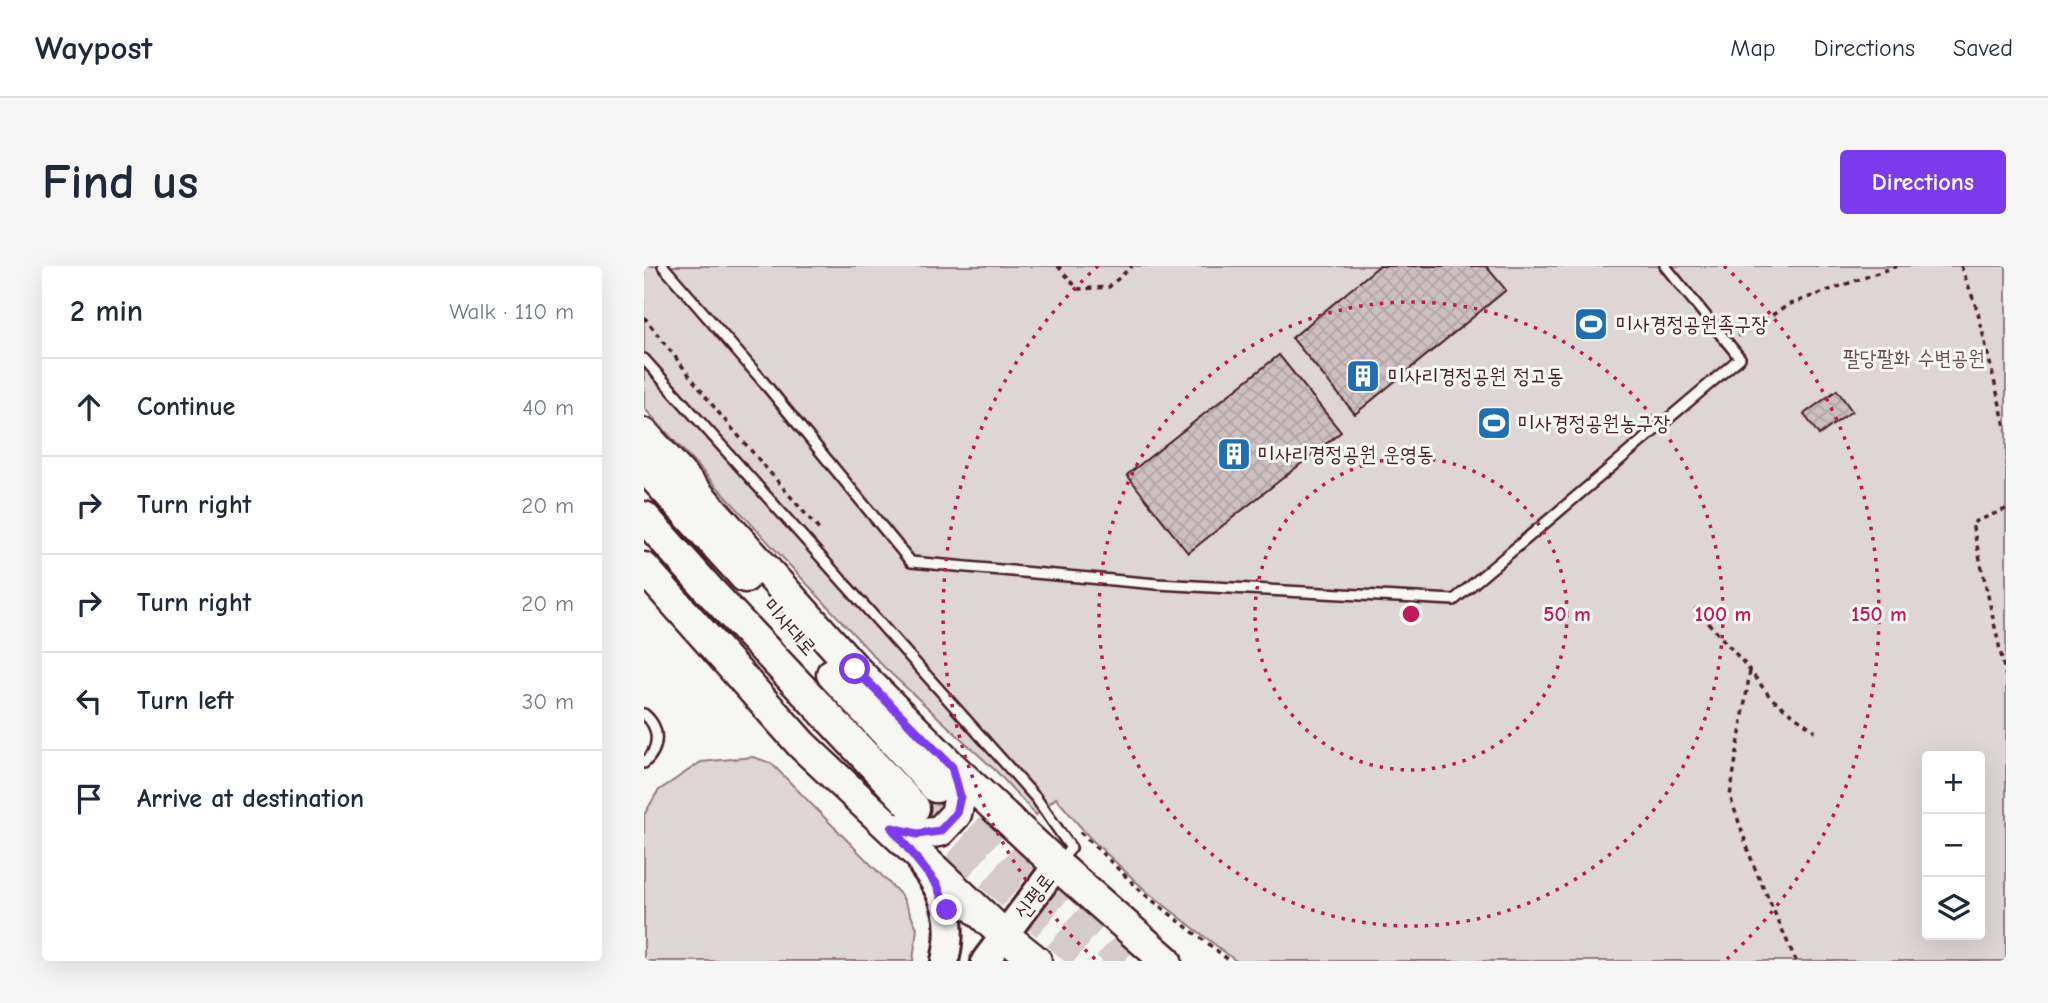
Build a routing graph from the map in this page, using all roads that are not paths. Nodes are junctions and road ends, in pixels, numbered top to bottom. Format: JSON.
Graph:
{"nodes":[{"id":1,"x":663,"y":266,"type":"edge"},
{"id":2,"x":1665,"y":266,"type":"edge"},
{"id":3,"x":644,"y":359,"type":"edge"},
{"id":4,"x":644,"y":434,"type":"edge"},
{"id":5,"x":644,"y":466,"type":"edge"},
{"id":6,"x":644,"y":517,"type":"edge"},
{"id":7,"x":644,"y":568,"type":"edge"},
{"id":8,"x":644,"y":714,"type":"edge"},
{"id":9,"x":644,"y":763,"type":"edge"},
{"id":10,"x":944,"y":777,"type":"junction"},
{"id":11,"x":914,"y":808,"type":"tunnel mouth"},
{"id":12,"x":895,"y":831,"type":"junction"},
{"id":13,"x":1057,"y":865,"type":"junction"},
{"id":14,"x":1005,"y":936,"type":"junction"},
{"id":15,"x":945,"y":961,"type":"edge"},
{"id":16,"x":985,"y":961,"type":"edge"},
{"id":17,"x":1036,"y":961,"type":"edge"},
{"id":18,"x":1166,"y":961,"type":"edge"}],
"edges":[{"from":1,"to":2,"type":"lane"},
{"from":3,"to":13,"type":"lane"},
{"from":4,"to":10,"type":"main road"},
{"from":5,"to":10,"type":"main road","name":"미사대로"},
{"from":6,"to":11,"type":"main road","name":"미사대로"},
{"from":7,"to":12,"type":"main road"},
{"from":8,"to":9,"type":"lane"},
{"from":10,"to":12,"type":"main road"},
{"from":10,"to":13,"type":"main road"},
{"from":12,"to":14,"type":"main road"},
{"from":12,"to":15,"type":"main road"},
{"from":13,"to":14,"type":"main road","name":"신평로"},
{"from":13,"to":18,"type":"main road"},
{"from":14,"to":16,"type":"main road","name":"신평로"},
{"from":14,"to":17,"type":"main road"}]}
